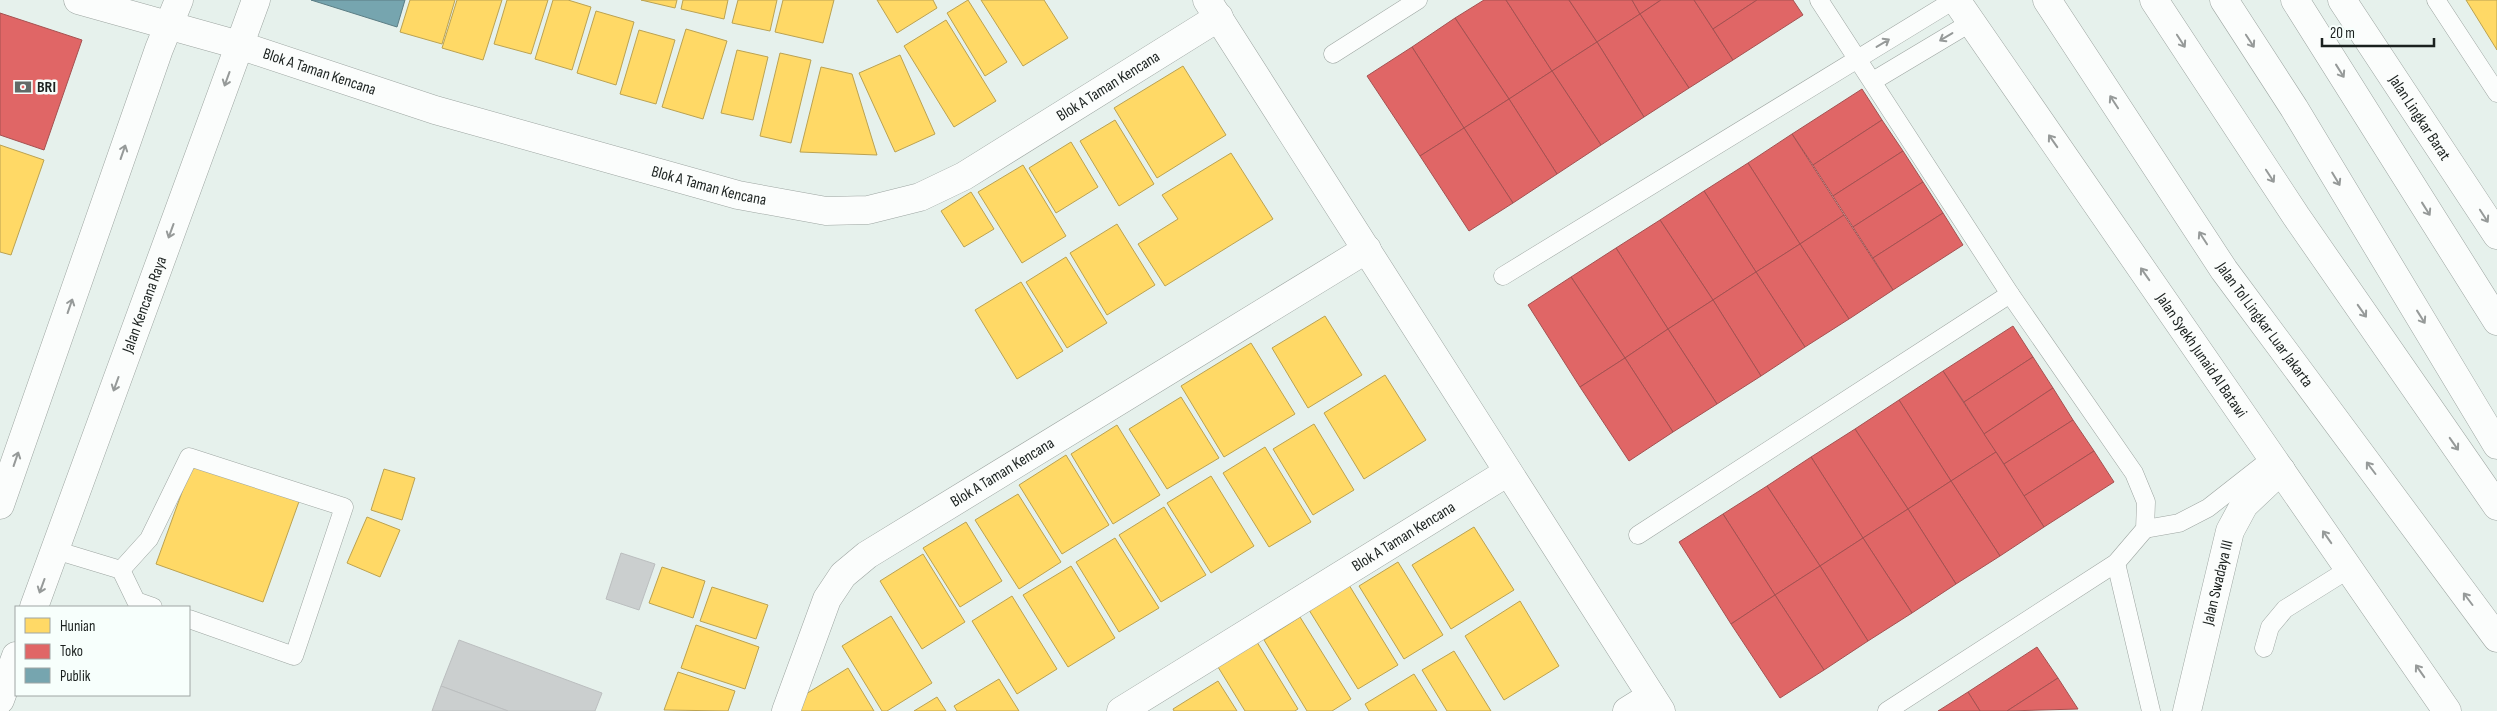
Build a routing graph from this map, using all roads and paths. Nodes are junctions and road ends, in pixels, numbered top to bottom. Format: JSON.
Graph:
{"nodes":[{"id":1,"x":78,"y":0,"type":"edge"},
{"id":2,"x":179,"y":0,"type":"edge"},
{"id":3,"x":256,"y":0,"type":"edge"},
{"id":4,"x":1418,"y":0,"type":"edge"},
{"id":5,"x":1819,"y":0,"type":"edge"},
{"id":6,"x":1955,"y":0,"type":"edge"},
{"id":7,"x":2048,"y":0,"type":"edge"},
{"id":8,"x":2154,"y":0,"type":"edge"},
{"id":9,"x":2224,"y":0,"type":"edge"},
{"id":10,"x":2295,"y":0,"type":"edge"},
{"id":11,"x":2342,"y":0,"type":"edge"},
{"id":12,"x":2436,"y":0,"type":"edge"},
{"id":13,"x":1213,"y":9,"type":"edge"},
{"id":14,"x":1970,"y":22,"type":"junction"},
{"id":15,"x":168,"y":26,"type":"junction"},
{"id":16,"x":239,"y":45,"type":"junction"},
{"id":17,"x":1333,"y":54,"type":"dead end"},
{"id":18,"x":1857,"y":59,"type":"junction"},
{"id":19,"x":1873,"y":81,"type":"junction"},
{"id":20,"x":2497,"y":93,"type":"edge"},
{"id":21,"x":2497,"y":236,"type":"edge"},
{"id":22,"x":1366,"y":249,"type":"junction"},
{"id":23,"x":1503,"y":276,"type":"dead end"},
{"id":24,"x":2010,"y":294,"type":"junction"},
{"id":25,"x":2497,"y":321,"type":"edge"},
{"id":26,"x":2497,"y":445,"type":"edge"},
{"id":27,"x":2277,"y":464,"type":"junction"},
{"id":28,"x":1508,"y":472,"type":"junction"},
{"id":29,"x":0,"y":505,"type":"edge"},
{"id":30,"x":2497,"y":506,"type":"edge"},
{"id":31,"x":2145,"y":529,"type":"junction"},
{"id":32,"x":1638,"y":535,"type":"dead end"},
{"id":33,"x":55,"y":550,"type":"junction"},
{"id":34,"x":2116,"y":563,"type":"junction"},
{"id":35,"x":2349,"y":569,"type":"junction"},
{"id":36,"x":121,"y":570,"type":"junction"},
{"id":37,"x":34,"y":606,"type":"edge"},
{"id":38,"x":150,"y":606,"type":"edge"},
{"id":39,"x":190,"y":620,"type":"edge"},
{"id":40,"x":2497,"y":638,"type":"edge"},
{"id":41,"x":2264,"y":648,"type":"dead end"},
{"id":42,"x":15,"y":659,"type":"edge"},
{"id":43,"x":0,"y":700,"type":"edge"},
{"id":44,"x":1656,"y":703,"type":"edge"},
{"id":45,"x":2441,"y":707,"type":"edge"},
{"id":46,"x":786,"y":711,"type":"edge"},
{"id":47,"x":1121,"y":711,"type":"edge"},
{"id":48,"x":1626,"y":711,"type":"edge"},
{"id":49,"x":1887,"y":711,"type":"edge"},
{"id":50,"x":2151,"y":711,"type":"edge"},
{"id":51,"x":2187,"y":711,"type":"edge"}],
"edges":[{"from":1,"to":15,"type":"main road","name":"Blok A Taman Kencana"},
{"from":2,"to":15,"type":"main road"},
{"from":3,"to":16,"type":"main road","name":"Jalan Kencana Raya"},
{"from":4,"to":17,"type":"lane"},
{"from":5,"to":18,"type":"lane"},
{"from":6,"to":14,"type":"main road","name":"Jalan Syekh Junaid Al Batawi"},
{"from":18,"to":6,"type":"lane","one_way":true},
{"from":40,"to":7,"type":"main road","name":"Jalan Tol Lingkar Luar Jakarta","one_way":true},
{"from":8,"to":30,"type":"main road","one_way":true},
{"from":9,"to":26,"type":"main road","one_way":true},
{"from":10,"to":25,"type":"main road","one_way":true},
{"from":11,"to":21,"type":"main road","name":"Jalan Lingkar Barat","one_way":true},
{"from":12,"to":20,"type":"lane"},
{"from":13,"to":16,"type":"main road","name":"Blok A Taman Kencana"},
{"from":13,"to":22,"type":"main road","name":"Blok A Taman Kencana"},
{"from":14,"to":19,"type":"lane","one_way":true},
{"from":27,"to":14,"type":"main road","name":"Jalan Syekh Junaid Al Batawi","one_way":true},
{"from":15,"to":16,"type":"main road","name":"Blok A Taman Kencana"},
{"from":29,"to":15,"type":"main road","one_way":true},
{"from":16,"to":33,"type":"main road","name":"Jalan Kencana Raya","one_way":true},
{"from":18,"to":19,"type":"lane"},
{"from":18,"to":23,"type":"lane"},
{"from":19,"to":24,"type":"lane"},
{"from":22,"to":28,"type":"main road","name":"Blok A Taman Kencana"},
{"from":22,"to":46,"type":"main road","name":"Blok A Taman Kencana"},
{"from":24,"to":31,"type":"lane"},
{"from":24,"to":32,"type":"lane"},
{"from":27,"to":31,"type":"lane"},
{"from":35,"to":27,"type":"main road","name":"Jalan Syekh Junaid Al Batawi","one_way":true},
{"from":27,"to":51,"type":"main road","name":"Jalan Swadaya III"},
{"from":28,"to":44,"type":"main road","name":"Blok A Taman Kencana"},
{"from":28,"to":47,"type":"main road","name":"Blok A Taman Kencana"},
{"from":31,"to":34,"type":"lane"},
{"from":33,"to":36,"type":"lane"},
{"from":33,"to":37,"type":"main road","name":"Jalan Kencana Raya","one_way":true},
{"from":34,"to":49,"type":"lane"},
{"from":34,"to":50,"type":"lane"},
{"from":35,"to":41,"type":"lane"},
{"from":45,"to":35,"type":"main road","name":"Jalan Syekh Junaid Al Batawi","one_way":true},
{"from":36,"to":38,"type":"lane"},
{"from":36,"to":39,"type":"lane"},
{"from":42,"to":43,"type":"main road"},
{"from":44,"to":48,"type":"main road","name":"Blok A Taman Kencana"}]}
